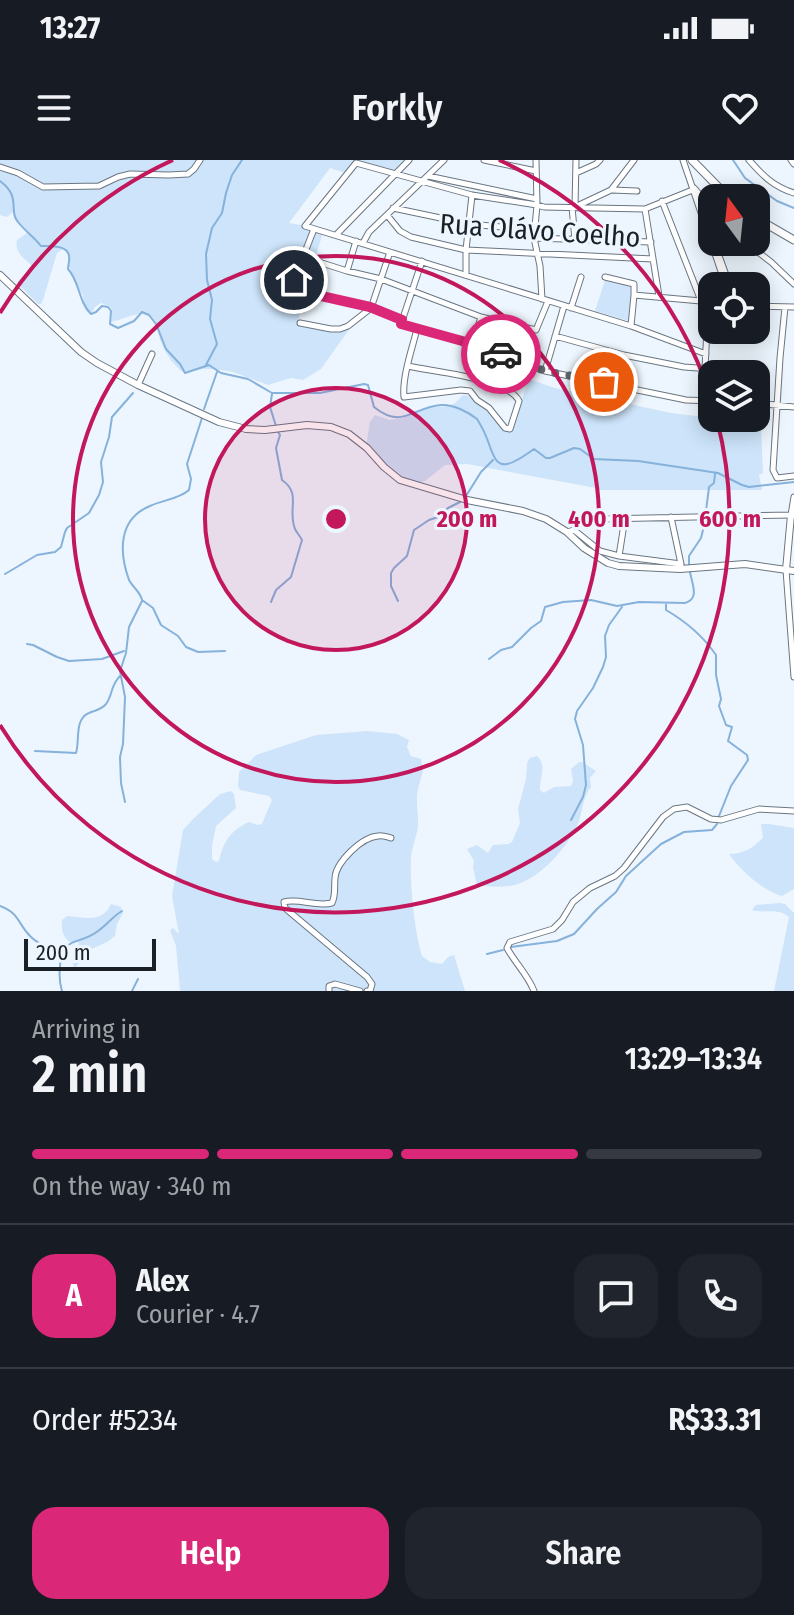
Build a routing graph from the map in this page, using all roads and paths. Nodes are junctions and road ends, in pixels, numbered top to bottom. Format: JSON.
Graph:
{"nodes":[{"id":1,"x":200,"y":160,"type":"edge"},
{"id":2,"x":409,"y":160,"type":"edge"},
{"id":3,"x":444,"y":160,"type":"edge"},
{"id":4,"x":484,"y":160,"type":"edge"},
{"id":5,"x":536,"y":160,"type":"edge"},
{"id":6,"x":576,"y":160,"type":"edge"},
{"id":7,"x":600,"y":160,"type":"edge"},
{"id":8,"x":634,"y":160,"type":"edge"},
{"id":9,"x":683,"y":160,"type":"edge"},
{"id":10,"x":692,"y":160,"type":"edge"},
{"id":11,"x":749,"y":160,"type":"edge"},
{"id":12,"x":0,"y":167,"type":"edge"},
{"id":13,"x":697,"y":167,"type":"junction"},
{"id":14,"x":536,"y":171,"type":"junction"},
{"id":15,"x":576,"y":173,"type":"junction"},
{"id":16,"x":395,"y":174,"type":"junction"},
{"id":17,"x":688,"y":175,"type":"junction"},
{"id":18,"x":428,"y":176,"type":"junction"},
{"id":19,"x":421,"y":182,"type":"junction"},
{"id":20,"x":715,"y":184,"type":"edge"},
{"id":21,"x":611,"y":190,"type":"junction"},
{"id":22,"x":694,"y":190,"type":"junction"},
{"id":23,"x":637,"y":191,"type":"dead end"},
{"id":24,"x":794,"y":193,"type":"edge"},
{"id":25,"x":698,"y":194,"type":"edge"},
{"id":26,"x":472,"y":195,"type":"junction"},
{"id":27,"x":698,"y":199,"type":"edge"},
{"id":28,"x":662,"y":201,"type":"junction"},
{"id":29,"x":537,"y":202,"type":"junction"},
{"id":30,"x":574,"y":207,"type":"junction"},
{"id":31,"x":393,"y":208,"type":"junction"},
{"id":32,"x":645,"y":209,"type":"junction"},
{"id":33,"x":387,"y":215,"type":"junction"},
{"id":34,"x":469,"y":224,"type":"junction"},
{"id":35,"x":770,"y":226,"type":"edge"},
{"id":36,"x":314,"y":229,"type":"junction"},
{"id":37,"x":535,"y":230,"type":"junction"},
{"id":38,"x":336,"y":235,"type":"junction"},
{"id":39,"x":534,"y":238,"type":"junction"},
{"id":40,"x":575,"y":240,"type":"junction"},
{"id":41,"x":794,"y":240,"type":"edge"},
{"id":42,"x":356,"y":241,"type":"junction"},
{"id":43,"x":651,"y":242,"type":"junction"},
{"id":44,"x":363,"y":243,"type":"junction"},
{"id":45,"x":466,"y":250,"type":"junction"},
{"id":46,"x":390,"y":252,"type":"junction"},
{"id":47,"x":537,"y":254,"type":"junction"},
{"id":48,"x":763,"y":256,"type":"edge"},
{"id":49,"x":303,"y":257,"type":"junction"},
{"id":50,"x":653,"y":259,"type":"junction"},
{"id":51,"x":422,"y":261,"type":"junction"},
{"id":52,"x":347,"y":271,"type":"junction"},
{"id":53,"x":0,"y":275,"type":"edge"},
{"id":54,"x":466,"y":275,"type":"junction"},
{"id":55,"x":581,"y":277,"type":"dead end"},
{"id":56,"x":605,"y":277,"type":"dead end"},
{"id":57,"x":381,"y":279,"type":"junction"},
{"id":58,"x":794,"y":284,"type":"edge"},
{"id":59,"x":412,"y":292,"type":"junction"},
{"id":60,"x":634,"y":295,"type":"junction"},
{"id":61,"x":659,"y":296,"type":"junction"},
{"id":62,"x":698,"y":296,"type":"edge"},
{"id":63,"x":545,"y":300,"type":"junction"},
{"id":64,"x":698,"y":301,"type":"edge"},
{"id":65,"x":564,"y":306,"type":"junction"},
{"id":66,"x":770,"y":306,"type":"edge"},
{"id":67,"x":785,"y":307,"type":"junction"},
{"id":68,"x":794,"y":307,"type":"edge"},
{"id":69,"x":371,"y":308,"type":"junction"},
{"id":70,"x":571,"y":308,"type":"junction"},
{"id":71,"x":481,"y":317,"type":"junction"},
{"id":72,"x":402,"y":322,"type":"junction"},
{"id":73,"x":300,"y":323,"type":"dead end"},
{"id":74,"x":631,"y":326,"type":"junction"},
{"id":75,"x":417,"y":329,"type":"junction"},
{"id":76,"x":555,"y":336,"type":"junction"},
{"id":77,"x":473,"y":344,"type":"junction"},
{"id":78,"x":706,"y":344,"type":"edge"},
{"id":79,"x":152,"y":354,"type":"dead end"},
{"id":80,"x":706,"y":354,"type":"junction"},
{"id":81,"x":706,"y":360,"type":"edge"},
{"id":82,"x":408,"y":366,"type":"junction"},
{"id":83,"x":698,"y":368,"type":"edge"},
{"id":84,"x":545,"y":371,"type":"junction"},
{"id":85,"x":138,"y":385,"type":"junction"},
{"id":86,"x":698,"y":400,"type":"edge"},
{"id":87,"x":770,"y":404,"type":"edge"},
{"id":88,"x":776,"y":405,"type":"junction"},
{"id":89,"x":794,"y":407,"type":"edge"},
{"id":90,"x":794,"y":476,"type":"edge"},
{"id":91,"x":794,"y":497,"type":"edge"},
{"id":92,"x":793,"y":515,"type":"edge"},
{"id":93,"x":671,"y":517,"type":"junction"},
{"id":94,"x":625,"y":518,"type":"junction"},
{"id":95,"x":602,"y":519,"type":"dead end"},
{"id":96,"x":567,"y":532,"type":"junction"},
{"id":97,"x":619,"y":556,"type":"junction"},
{"id":98,"x":680,"y":567,"type":"junction"},
{"id":99,"x":790,"y":571,"type":"edge"},
{"id":100,"x":794,"y":677,"type":"edge"},
{"id":101,"x":794,"y":811,"type":"edge"},
{"id":102,"x":391,"y":838,"type":"dead end"},
{"id":103,"x":329,"y":991,"type":"edge"},
{"id":104,"x":360,"y":991,"type":"edge"},
{"id":105,"x":367,"y":991,"type":"edge"},
{"id":106,"x":534,"y":991,"type":"edge"}],
"edges":[{"from":1,"to":12,"type":"street"},
{"from":2,"to":16,"type":"street"},
{"from":3,"to":18,"type":"street"},
{"from":4,"to":14,"type":"street"},
{"from":5,"to":14,"type":"street"},
{"from":6,"to":15,"type":"street"},
{"from":7,"to":15,"type":"street"},
{"from":8,"to":21,"type":"street"},
{"from":9,"to":17,"type":"street"},
{"from":10,"to":13,"type":"main road"},
{"from":11,"to":24,"type":"street"},
{"from":13,"to":17,"type":"street"},
{"from":13,"to":20,"type":"main road"},
{"from":14,"to":29,"type":"street"},
{"from":15,"to":30,"type":"street"},
{"from":16,"to":19,"type":"street"},
{"from":16,"to":36,"type":"street"},
{"from":16,"to":38,"type":"street"},
{"from":17,"to":22,"type":"street"},
{"from":18,"to":19,"type":"street"},
{"from":18,"to":29,"type":"street"},
{"from":19,"to":26,"type":"street"},
{"from":19,"to":31,"type":"street"},
{"from":21,"to":23,"type":"street"},
{"from":21,"to":30,"type":"street"},
{"from":22,"to":25,"type":"street"},
{"from":22,"to":27,"type":"street"},
{"from":22,"to":28,"type":"street"},
{"from":26,"to":29,"type":"street"},
{"from":26,"to":34,"type":"street"},
{"from":28,"to":32,"type":"street"},
{"from":28,"to":62,"type":"street"},
{"from":29,"to":30,"type":"street"},
{"from":29,"to":37,"type":"street"},
{"from":30,"to":32,"type":"street"},
{"from":30,"to":40,"type":"street"},
{"from":31,"to":33,"type":"street"},
{"from":31,"to":34,"type":"street"},
{"from":32,"to":43,"type":"street"},
{"from":33,"to":44,"type":"street"},
{"from":33,"to":45,"type":"street","name":"Rua Olávo Coelho"},
{"from":34,"to":37,"type":"street"},
{"from":34,"to":45,"type":"street"},
{"from":35,"to":41,"type":"main road"},
{"from":36,"to":38,"type":"street"},
{"from":36,"to":49,"type":"street"},
{"from":37,"to":39,"type":"street"},
{"from":38,"to":42,"type":"street"},
{"from":39,"to":40,"type":"street"},
{"from":39,"to":47,"type":"street"},
{"from":40,"to":43,"type":"street"},
{"from":42,"to":44,"type":"street"},
{"from":42,"to":52,"type":"street"},
{"from":43,"to":50,"type":"street"},
{"from":44,"to":46,"type":"street"},
{"from":45,"to":47,"type":"street","name":"Rua Olávo Coelho"},
{"from":45,"to":54,"type":"street"},
{"from":46,"to":51,"type":"street"},
{"from":46,"to":57,"type":"street"},
{"from":47,"to":50,"type":"street","name":"Rua Olávo Coelho"},
{"from":47,"to":63,"type":"street"},
{"from":48,"to":58,"type":"street"},
{"from":49,"to":52,"type":"street"},
{"from":49,"to":69,"type":"street"},
{"from":50,"to":61,"type":"street"},
{"from":51,"to":54,"type":"street"},
{"from":51,"to":59,"type":"street"},
{"from":52,"to":57,"type":"street"},
{"from":53,"to":85,"type":"main road"},
{"from":54,"to":63,"type":"street"},
{"from":55,"to":70,"type":"street"},
{"from":56,"to":60,"type":"street"},
{"from":57,"to":59,"type":"street"},
{"from":57,"to":69,"type":"street"},
{"from":59,"to":71,"type":"street"},
{"from":59,"to":72,"type":"street"},
{"from":60,"to":61,"type":"street"},
{"from":60,"to":74,"type":"street"},
{"from":61,"to":64,"type":"street"},
{"from":63,"to":65,"type":"street"},
{"from":63,"to":71,"type":"street"},
{"from":65,"to":70,"type":"street"},
{"from":65,"to":76,"type":"street"},
{"from":66,"to":67,"type":"street"},
{"from":67,"to":68,"type":"street"},
{"from":67,"to":88,"type":"street"},
{"from":69,"to":72,"type":"street"},
{"from":69,"to":73,"type":"street"},
{"from":70,"to":74,"type":"street"},
{"from":71,"to":77,"type":"street"},
{"from":72,"to":75,"type":"street"},
{"from":74,"to":80,"type":"street"},
{"from":75,"to":77,"type":"street"},
{"from":75,"to":82,"type":"street"},
{"from":76,"to":83,"type":"street"},
{"from":76,"to":84,"type":"street"},
{"from":77,"to":84,"type":"street"},
{"from":78,"to":80,"type":"street"},
{"from":79,"to":85,"type":"street"},
{"from":80,"to":81,"type":"street"},
{"from":82,"to":82,"type":"street"},
{"from":84,"to":86,"type":"street"},
{"from":85,"to":96,"type":"main road"},
{"from":87,"to":88,"type":"street"},
{"from":88,"to":89,"type":"street"},
{"from":88,"to":90,"type":"street"},
{"from":91,"to":92,"type":"street"},
{"from":92,"to":93,"type":"street"},
{"from":92,"to":99,"type":"main road"},
{"from":93,"to":94,"type":"street"},
{"from":93,"to":98,"type":"street"},
{"from":94,"to":95,"type":"street"},
{"from":94,"to":97,"type":"street"},
{"from":96,"to":97,"type":"street"},
{"from":96,"to":98,"type":"main road"},
{"from":97,"to":98,"type":"street"},
{"from":98,"to":99,"type":"main road"},
{"from":99,"to":100,"type":"street"},
{"from":101,"to":106,"type":"street"},
{"from":102,"to":105,"type":"street"},
{"from":103,"to":104,"type":"street"}]}
